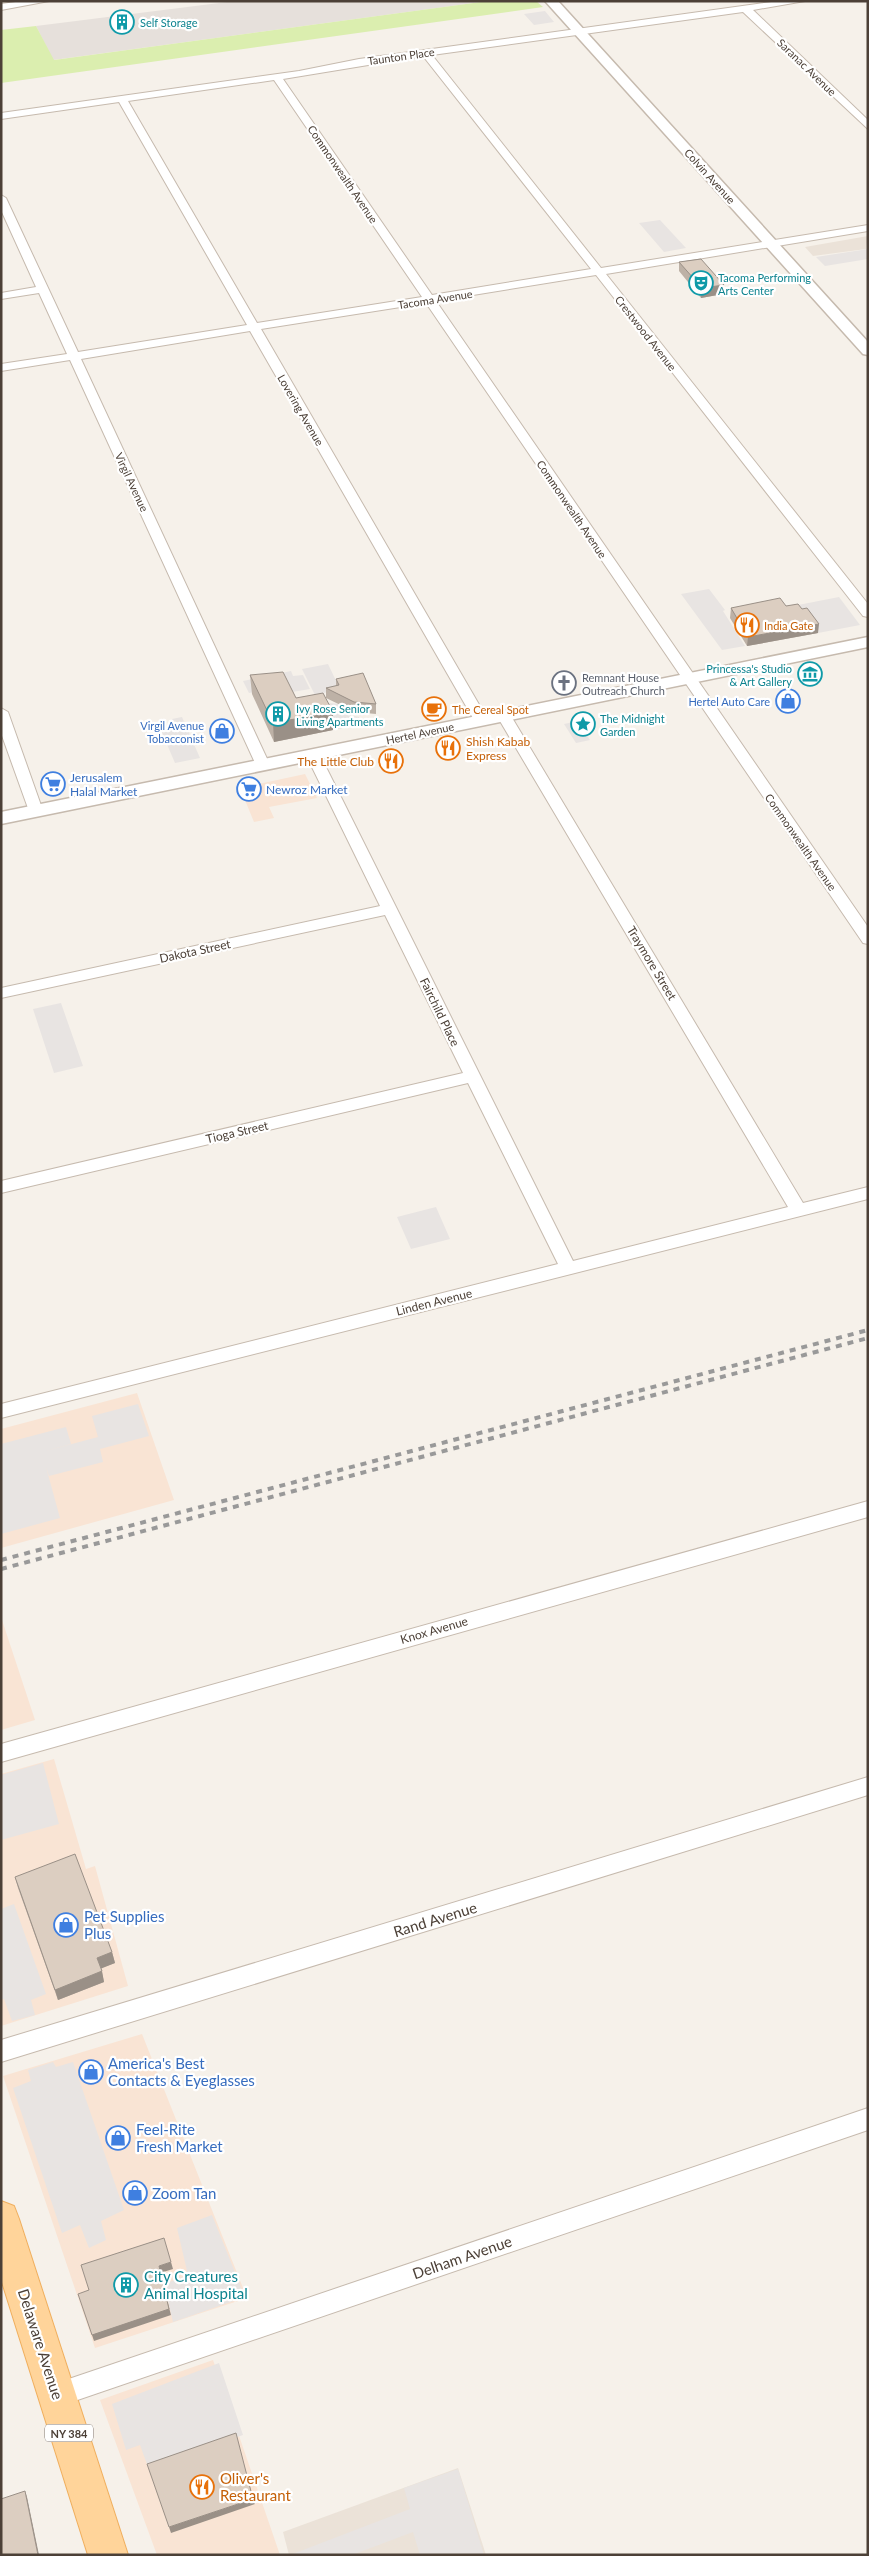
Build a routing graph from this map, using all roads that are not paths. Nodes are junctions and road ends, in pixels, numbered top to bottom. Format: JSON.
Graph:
{"nodes":[{"id":1,"x":45,"y":1,"type":"edge"},
{"id":2,"x":551,"y":1,"type":"edge"},
{"id":3,"x":801,"y":1,"type":"edge"},
{"id":4,"x":1,"y":7,"type":"edge"},
{"id":5,"x":746,"y":9,"type":"junction"},
{"id":6,"x":578,"y":32,"type":"junction"},
{"id":7,"x":426,"y":52,"type":"junction"},
{"id":8,"x":277,"y":77,"type":"junction"},
{"id":9,"x":122,"y":99,"type":"junction"},
{"id":10,"x":1,"y":116,"type":"edge"},
{"id":11,"x":868,"y":126,"type":"edge"},
{"id":12,"x":1,"y":198,"type":"edge"},
{"id":13,"x":868,"y":228,"type":"edge"},
{"id":14,"x":16,"y":230,"type":"junction"},
{"id":15,"x":2,"y":232,"type":"edge"},
{"id":16,"x":771,"y":244,"type":"junction"},
{"id":17,"x":598,"y":272,"type":"junction"},
{"id":18,"x":42,"y":290,"type":"junction"},
{"id":19,"x":1,"y":296,"type":"edge"},
{"id":20,"x":429,"y":299,"type":"junction"},
{"id":21,"x":254,"y":328,"type":"junction"},
{"id":22,"x":868,"y":351,"type":"edge"},
{"id":23,"x":73,"y":357,"type":"junction"},
{"id":24,"x":1,"y":368,"type":"edge"},
{"id":25,"x":868,"y":613,"type":"edge"},
{"id":26,"x":868,"y":642,"type":"edge"},
{"id":27,"x":687,"y":678,"type":"junction"},
{"id":28,"x":1,"y":712,"type":"edge"},
{"id":29,"x":504,"y":716,"type":"junction"},
{"id":30,"x":481,"y":720,"type":"junction"},
{"id":31,"x":313,"y":755,"type":"junction"},
{"id":32,"x":264,"y":765,"type":"junction"},
{"id":33,"x":36,"y":811,"type":"junction"},
{"id":34,"x":1,"y":818,"type":"edge"},
{"id":35,"x":390,"y":909,"type":"junction"},
{"id":36,"x":868,"y":939,"type":"edge"},
{"id":37,"x":1,"y":994,"type":"edge"},
{"id":38,"x":472,"y":1076,"type":"junction"},
{"id":39,"x":1,"y":1187,"type":"edge"},
{"id":40,"x":868,"y":1194,"type":"edge"},
{"id":41,"x":799,"y":1211,"type":"junction"},
{"id":42,"x":568,"y":1268,"type":"junction"},
{"id":43,"x":1,"y":1411,"type":"edge"},
{"id":44,"x":868,"y":1509,"type":"edge"},
{"id":45,"x":1,"y":1753,"type":"edge"},
{"id":46,"x":868,"y":1786,"type":"edge"},
{"id":47,"x":1,"y":2051,"type":"edge"},
{"id":48,"x":868,"y":2119,"type":"edge"},
{"id":49,"x":1,"y":2219,"type":"edge"},
{"id":50,"x":57,"y":2395,"type":"junction"},
{"id":51,"x":108,"y":2555,"type":"edge"}],
"edges":[{"from":1,"to":4,"type":"street"},
{"from":2,"to":6,"type":"street","name":"Colvin Avenue"},
{"from":3,"to":5,"type":"street","name":"Taunton Place"},
{"from":5,"to":6,"type":"street","name":"Taunton Place"},
{"from":5,"to":11,"type":"street","name":"Saranac Avenue"},
{"from":6,"to":7,"type":"street","name":"Taunton Place"},
{"from":6,"to":16,"type":"street","name":"Colvin Avenue"},
{"from":7,"to":8,"type":"street","name":"Taunton Place"},
{"from":7,"to":17,"type":"street","name":"Crestwood Avenue"},
{"from":8,"to":9,"type":"street","name":"Taunton Place"},
{"from":8,"to":20,"type":"street","name":"Commonwealth Avenue"},
{"from":9,"to":10,"type":"street","name":"Taunton Place"},
{"from":9,"to":21,"type":"street","name":"Lovering Avenue"},
{"from":12,"to":14,"type":"street","name":"Virgil Avenue"},
{"from":13,"to":16,"type":"street","name":"Tacoma Avenue"},
{"from":14,"to":15,"type":"street"},
{"from":14,"to":18,"type":"street","name":"Virgil Avenue"},
{"from":16,"to":17,"type":"street","name":"Tacoma Avenue"},
{"from":16,"to":22,"type":"street","name":"Colvin Avenue"},
{"from":17,"to":20,"type":"street","name":"Tacoma Avenue"},
{"from":17,"to":25,"type":"street","name":"Crestwood Avenue"},
{"from":18,"to":19,"type":"street"},
{"from":18,"to":23,"type":"street","name":"Virgil Avenue"},
{"from":20,"to":21,"type":"street","name":"Tacoma Avenue"},
{"from":20,"to":27,"type":"street","name":"Commonwealth Avenue"},
{"from":21,"to":23,"type":"street","name":"Tacoma Avenue"},
{"from":21,"to":30,"type":"street","name":"Lovering Avenue"},
{"from":23,"to":24,"type":"street","name":"Tacoma Avenue"},
{"from":23,"to":32,"type":"street","name":"Virgil Avenue"},
{"from":26,"to":27,"type":"street","name":"Hertel Avenue"},
{"from":27,"to":29,"type":"street","name":"Hertel Avenue"},
{"from":27,"to":36,"type":"street","name":"Commonwealth Avenue"},
{"from":28,"to":33,"type":"street"},
{"from":29,"to":30,"type":"street","name":"Hertel Avenue"},
{"from":29,"to":41,"type":"street","name":"Traymore Street"},
{"from":30,"to":31,"type":"street","name":"Hertel Avenue"},
{"from":31,"to":32,"type":"street","name":"Hertel Avenue"},
{"from":31,"to":35,"type":"street","name":"Fairchild Place"},
{"from":32,"to":33,"type":"street","name":"Hertel Avenue"},
{"from":33,"to":34,"type":"street","name":"Hertel Avenue"},
{"from":35,"to":37,"type":"street","name":"Dakota Street"},
{"from":35,"to":38,"type":"street","name":"Fairchild Place"},
{"from":38,"to":39,"type":"street","name":"Tioga Street"},
{"from":38,"to":42,"type":"street","name":"Fairchild Place"},
{"from":40,"to":41,"type":"street","name":"Linden Avenue"},
{"from":41,"to":42,"type":"street","name":"Linden Avenue"},
{"from":42,"to":43,"type":"street","name":"Linden Avenue"},
{"from":44,"to":45,"type":"street","name":"Knox Avenue"},
{"from":46,"to":47,"type":"street","name":"Rand Avenue"},
{"from":48,"to":50,"type":"street","name":"Delham Avenue"},
{"from":49,"to":50,"type":"main road","name":"Delaware Avenue","number":"NY 384"},
{"from":50,"to":51,"type":"main road","name":"Delaware Avenue","number":"NY 384"}]}
